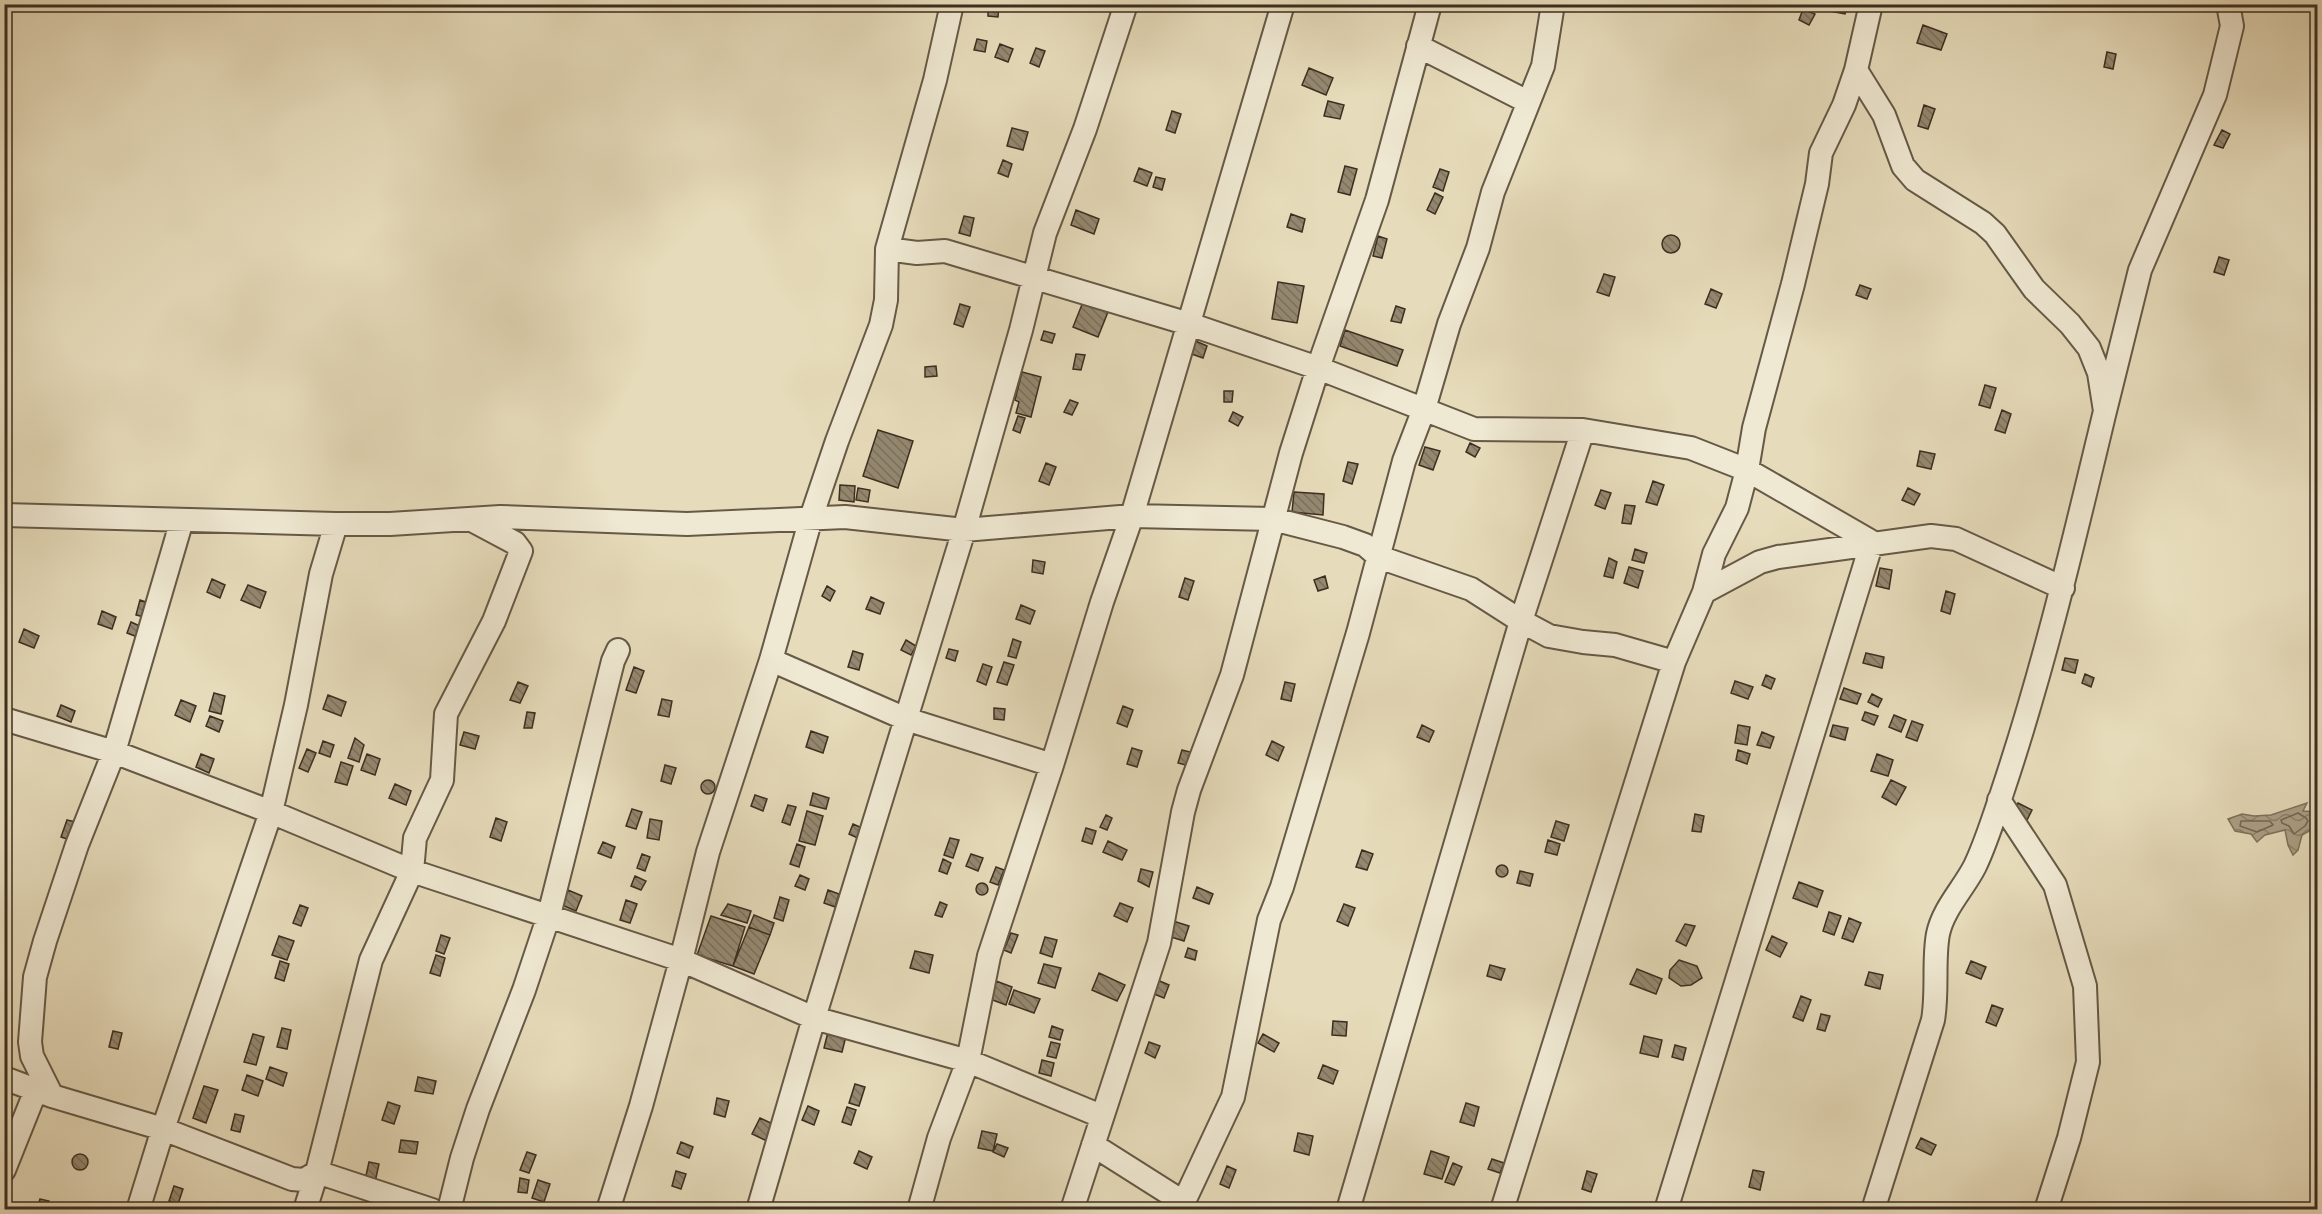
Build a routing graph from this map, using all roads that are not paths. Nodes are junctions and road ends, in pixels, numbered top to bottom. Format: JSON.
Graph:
{"nodes":[{"id":1,"x":952,"y":4,"type":"edge"},
{"id":2,"x":1126,"y":4,"type":"edge"},
{"id":3,"x":1283,"y":4,"type":"edge"},
{"id":4,"x":1430,"y":4,"type":"edge"},
{"id":5,"x":1553,"y":4,"type":"edge"},
{"id":6,"x":1871,"y":4,"type":"edge"},
{"id":7,"x":2228,"y":4,"type":"edge"},
{"id":8,"x":1418,"y":46,"type":"junction"},
{"id":9,"x":1856,"y":70,"type":"junction"},
{"id":10,"x":1528,"y":102,"type":"junction"},
{"id":11,"x":887,"y":249,"type":"junction"},
{"id":12,"x":1034,"y":277,"type":"junction"},
{"id":13,"x":1189,"y":324,"type":"junction"},
{"id":14,"x":1318,"y":368,"type":"junction"},
{"id":15,"x":1424,"y":409,"type":"junction"},
{"id":16,"x":2105,"y":411,"type":"junction"},
{"id":17,"x":1582,"y":430,"type":"junction"},
{"id":18,"x":1747,"y":470,"type":"junction"},
{"id":19,"x":4,"y":515,"type":"edge"},
{"id":20,"x":1132,"y":516,"type":"junction"},
{"id":21,"x":467,"y":518,"type":"junction"},
{"id":22,"x":811,"y":518,"type":"junction"},
{"id":23,"x":1273,"y":519,"type":"junction"},
{"id":24,"x":182,"y":520,"type":"junction"},
{"id":25,"x":336,"y":524,"type":"junction"},
{"id":26,"x":964,"y":530,"type":"junction"},
{"id":27,"x":1872,"y":542,"type":"junction"},
{"id":28,"x":1379,"y":557,"type":"junction"},
{"id":29,"x":2063,"y":588,"type":"junction"},
{"id":30,"x":1704,"y":592,"type":"junction"},
{"id":31,"x":1521,"y":621,"type":"junction"},
{"id":32,"x":618,"y":650,"type":"dead end"},
{"id":33,"x":771,"y":660,"type":"junction"},
{"id":34,"x":1674,"y":662,"type":"junction"},
{"id":35,"x":4,"y":718,"type":"edge"},
{"id":36,"x":906,"y":719,"type":"junction"},
{"id":37,"x":114,"y":752,"type":"junction"},
{"id":38,"x":1052,"y":765,"type":"junction"},
{"id":39,"x":2000,"y":800,"type":"junction"},
{"id":40,"x":272,"y":812,"type":"junction"},
{"id":41,"x":412,"y":871,"type":"junction"},
{"id":42,"x":549,"y":915,"type":"junction"},
{"id":43,"x":681,"y":960,"type":"junction"},
{"id":44,"x":814,"y":1017,"type":"junction"},
{"id":45,"x":968,"y":1060,"type":"junction"},
{"id":46,"x":4,"y":1078,"type":"edge"},
{"id":47,"x":44,"y":1093,"type":"junction"},
{"id":48,"x":1101,"y":1116,"type":"junction"},
{"id":49,"x":163,"y":1129,"type":"junction"},
{"id":50,"x":1093,"y":1145,"type":"junction"},
{"id":51,"x":4,"y":1170,"type":"edge"},
{"id":52,"x":317,"y":1172,"type":"junction"},
{"id":53,"x":1182,"y":1206,"type":"edge"},
{"id":54,"x":138,"y":1209,"type":"edge"},
{"id":55,"x":305,"y":1209,"type":"edge"},
{"id":56,"x":432,"y":1209,"type":"edge"},
{"id":57,"x":449,"y":1209,"type":"edge"},
{"id":58,"x":608,"y":1209,"type":"edge"},
{"id":59,"x":758,"y":1209,"type":"edge"},
{"id":60,"x":919,"y":1209,"type":"edge"},
{"id":61,"x":1072,"y":1209,"type":"edge"},
{"id":62,"x":1348,"y":1209,"type":"edge"},
{"id":63,"x":1502,"y":1209,"type":"edge"},
{"id":64,"x":1666,"y":1209,"type":"edge"},
{"id":65,"x":1873,"y":1209,"type":"edge"},
{"id":66,"x":2046,"y":1209,"type":"edge"}],
"edges":[{"from":1,"to":11,"type":"street"},
{"from":2,"to":12,"type":"street"},
{"from":3,"to":13,"type":"street"},
{"from":4,"to":8,"type":"street"},
{"from":5,"to":10,"type":"street"},
{"from":6,"to":9,"type":"street"},
{"from":7,"to":16,"type":"street"},
{"from":8,"to":10,"type":"street"},
{"from":8,"to":14,"type":"street"},
{"from":9,"to":16,"type":"street"},
{"from":9,"to":18,"type":"street"},
{"from":10,"to":15,"type":"street"},
{"from":11,"to":12,"type":"street"},
{"from":11,"to":22,"type":"street"},
{"from":12,"to":13,"type":"street"},
{"from":12,"to":26,"type":"street"},
{"from":13,"to":14,"type":"street"},
{"from":13,"to":20,"type":"street"},
{"from":14,"to":15,"type":"street"},
{"from":14,"to":23,"type":"street"},
{"from":15,"to":17,"type":"street"},
{"from":15,"to":28,"type":"street"},
{"from":16,"to":29,"type":"street"},
{"from":17,"to":18,"type":"street"},
{"from":17,"to":31,"type":"street"},
{"from":18,"to":27,"type":"street"},
{"from":18,"to":30,"type":"street"},
{"from":19,"to":24,"type":"street"},
{"from":20,"to":23,"type":"street"},
{"from":20,"to":26,"type":"street"},
{"from":20,"to":38,"type":"street"},
{"from":21,"to":22,"type":"street"},
{"from":21,"to":25,"type":"street"},
{"from":21,"to":41,"type":"street"},
{"from":22,"to":26,"type":"street"},
{"from":22,"to":33,"type":"street"},
{"from":23,"to":28,"type":"street"},
{"from":23,"to":48,"type":"street"},
{"from":24,"to":25,"type":"street"},
{"from":24,"to":37,"type":"street"},
{"from":25,"to":40,"type":"street"},
{"from":26,"to":36,"type":"street"},
{"from":27,"to":29,"type":"street"},
{"from":27,"to":30,"type":"street"},
{"from":27,"to":64,"type":"street"},
{"from":28,"to":31,"type":"street"},
{"from":28,"to":53,"type":"street"},
{"from":29,"to":39,"type":"street"},
{"from":30,"to":34,"type":"street"},
{"from":31,"to":34,"type":"street"},
{"from":31,"to":62,"type":"street"},
{"from":32,"to":42,"type":"street"},
{"from":33,"to":36,"type":"street"},
{"from":33,"to":43,"type":"street"},
{"from":34,"to":63,"type":"street"},
{"from":35,"to":37,"type":"street"},
{"from":36,"to":38,"type":"street"},
{"from":36,"to":44,"type":"street"},
{"from":37,"to":40,"type":"street"},
{"from":37,"to":47,"type":"street"},
{"from":38,"to":45,"type":"street"},
{"from":39,"to":65,"type":"street"},
{"from":39,"to":66,"type":"street"},
{"from":40,"to":41,"type":"street"},
{"from":40,"to":49,"type":"street"},
{"from":41,"to":42,"type":"street"},
{"from":41,"to":52,"type":"street"},
{"from":42,"to":43,"type":"street"},
{"from":42,"to":57,"type":"street"},
{"from":43,"to":44,"type":"street"},
{"from":43,"to":58,"type":"street"},
{"from":44,"to":45,"type":"street"},
{"from":44,"to":59,"type":"street"},
{"from":45,"to":48,"type":"street"},
{"from":45,"to":60,"type":"street"},
{"from":46,"to":47,"type":"street"},
{"from":47,"to":49,"type":"street"},
{"from":47,"to":51,"type":"street"},
{"from":48,"to":50,"type":"street"},
{"from":49,"to":52,"type":"street"},
{"from":49,"to":54,"type":"street"},
{"from":50,"to":53,"type":"street"},
{"from":50,"to":61,"type":"street"},
{"from":52,"to":55,"type":"street"},
{"from":52,"to":56,"type":"street"}]}
